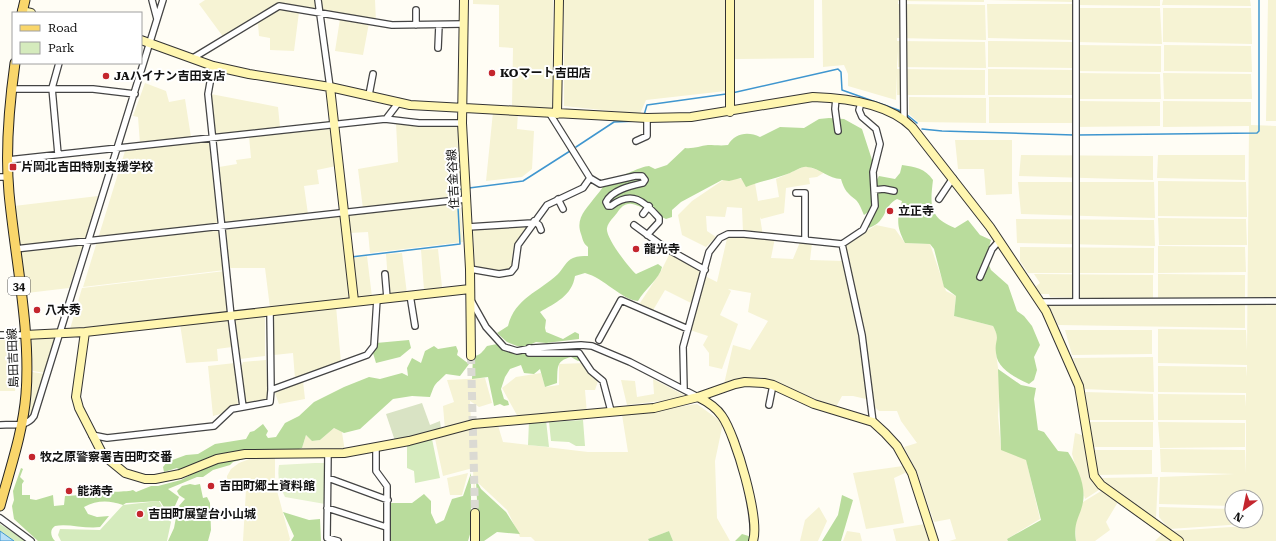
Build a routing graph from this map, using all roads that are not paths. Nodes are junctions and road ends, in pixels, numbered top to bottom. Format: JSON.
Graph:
{"nodes":[{"id":1,"x":24,"y":0,"type":"edge"},
{"id":2,"x":152,"y":0,"type":"edge"},
{"id":3,"x":163,"y":0,"type":"edge"},
{"id":4,"x":318,"y":0,"type":"edge"},
{"id":5,"x":464,"y":0,"type":"edge"},
{"id":6,"x":559,"y":0,"type":"edge"},
{"id":7,"x":730,"y":0,"type":"edge"},
{"id":8,"x":903,"y":0,"type":"edge"},
{"id":9,"x":1076,"y":0,"type":"edge"},
{"id":10,"x":416,"y":10,"type":"dead end"},
{"id":11,"x":25,"y":12,"type":"edge"},
{"id":12,"x":320,"y":13,"type":"junction"},
{"id":13,"x":158,"y":20,"type":"junction"},
{"id":14,"x":463,"y":24,"type":"junction"},
{"id":15,"x":416,"y":25,"type":"junction"},
{"id":16,"x":439,"y":25,"type":"junction"},
{"id":17,"x":142,"y":40,"type":"edge"},
{"id":18,"x":150,"y":42,"type":"junction"},
{"id":19,"x":438,"y":48,"type":"dead end"},
{"id":20,"x":193,"y":58,"type":"junction"},
{"id":21,"x":15,"y":64,"type":"edge"},
{"id":22,"x":59,"y":64,"type":"edge"},
{"id":23,"x":213,"y":66,"type":"junction"},
{"id":24,"x":373,"y":74,"type":"dead end"},
{"id":25,"x":330,"y":87,"type":"junction"},
{"id":26,"x":52,"y":88,"type":"junction"},
{"id":27,"x":11,"y":89,"type":"junction"},
{"id":28,"x":135,"y":94,"type":"junction"},
{"id":29,"x":369,"y":95,"type":"junction"},
{"id":30,"x":836,"y":98,"type":"junction"},
{"id":31,"x":399,"y":102,"type":"junction"},
{"id":32,"x":861,"y":104,"type":"junction"},
{"id":33,"x":462,"y":107,"type":"junction"},
{"id":34,"x":730,"y":112,"type":"junction"},
{"id":35,"x":554,"y":114,"type":"junction"},
{"id":36,"x":904,"y":115,"type":"junction"},
{"id":37,"x":644,"y":118,"type":"junction"},
{"id":38,"x":386,"y":119,"type":"junction"},
{"id":39,"x":462,"y":123,"type":"junction"},
{"id":40,"x":334,"y":125,"type":"junction"},
{"id":41,"x":838,"y":131,"type":"dead end"},
{"id":42,"x":213,"y":138,"type":"junction"},
{"id":43,"x":636,"y":141,"type":"dead end"},
{"id":44,"x":4,"y":143,"type":"edge"},
{"id":45,"x":118,"y":148,"type":"junction"},
{"id":46,"x":58,"y":154,"type":"junction"},
{"id":47,"x":8,"y":160,"type":"junction"},
{"id":48,"x":4,"y":177,"type":"edge"},
{"id":49,"x":590,"y":178,"type":"junction"},
{"id":50,"x":953,"y":178,"type":"junction"},
{"id":51,"x":874,"y":190,"type":"junction"},
{"id":52,"x":796,"y":192,"type":"dead end"},
{"id":53,"x":894,"y":192,"type":"dead end"},
{"id":54,"x":462,"y":195,"type":"junction"},
{"id":55,"x":939,"y":199,"type":"dead end"},
{"id":56,"x":558,"y":200,"type":"junction"},
{"id":57,"x":649,"y":206,"type":"junction"},
{"id":58,"x":563,"y":209,"type":"dead end"},
{"id":59,"x":344,"y":213,"type":"junction"},
{"id":60,"x":643,"y":214,"type":"dead end"},
{"id":61,"x":533,"y":222,"type":"junction"},
{"id":62,"x":634,"y":225,"type":"dead end"},
{"id":63,"x":223,"y":226,"type":"junction"},
{"id":64,"x":468,"y":227,"type":"junction"},
{"id":65,"x":541,"y":230,"type":"dead end"},
{"id":66,"x":647,"y":235,"type":"junction"},
{"id":67,"x":805,"y":240,"type":"junction"},
{"id":68,"x":89,"y":241,"type":"junction"},
{"id":69,"x":1000,"y":241,"type":"junction"},
{"id":70,"x":842,"y":244,"type":"junction"},
{"id":71,"x":15,"y":249,"type":"junction"},
{"id":72,"x":470,"y":269,"type":"junction"},
{"id":73,"x":704,"y":270,"type":"junction"},
{"id":74,"x":384,"y":274,"type":"dead end"},
{"id":75,"x":980,"y":277,"type":"dead end"},
{"id":76,"x":470,"y":288,"type":"junction"},
{"id":77,"x":410,"y":295,"type":"junction"},
{"id":78,"x":387,"y":298,"type":"junction"},
{"id":79,"x":470,"y":298,"type":"junction"},
{"id":80,"x":377,"y":299,"type":"junction"},
{"id":81,"x":1076,"y":300,"type":"junction"},
{"id":82,"x":354,"y":301,"type":"junction"},
{"id":83,"x":1276,"y":301,"type":"edge"},
{"id":84,"x":1040,"y":302,"type":"junction"},
{"id":85,"x":270,"y":311,"type":"junction"},
{"id":86,"x":231,"y":316,"type":"junction"},
{"id":87,"x":415,"y":326,"type":"dead end"},
{"id":88,"x":688,"y":329,"type":"junction"},
{"id":89,"x":85,"y":332,"type":"junction"},
{"id":90,"x":60,"y":333,"type":"junction"},
{"id":91,"x":25,"y":334,"type":"junction"},
{"id":92,"x":0,"y":335,"type":"edge"},
{"id":93,"x":599,"y":340,"type":"dead end"},
{"id":94,"x":529,"y":348,"type":"junction"},
{"id":95,"x":471,"y":356,"type":"tunnel mouth"},
{"id":96,"x":773,"y":385,"type":"junction"},
{"id":97,"x":684,"y":389,"type":"junction"},
{"id":98,"x":271,"y":390,"type":"junction"},
{"id":99,"x":698,"y":397,"type":"junction"},
{"id":100,"x":768,"y":405,"type":"dead end"},
{"id":101,"x":243,"y":407,"type":"junction"},
{"id":102,"x":611,"y":411,"type":"junction"},
{"id":103,"x":873,"y":422,"type":"junction"},
{"id":104,"x":0,"y":425,"type":"edge"},
{"id":105,"x":22,"y":425,"type":"junction"},
{"id":106,"x":92,"y":435,"type":"junction"},
{"id":107,"x":376,"y":448,"type":"junction"},
{"id":108,"x":328,"y":453,"type":"junction"},
{"id":109,"x":328,"y":478,"type":"junction"},
{"id":110,"x":388,"y":500,"type":"junction"},
{"id":111,"x":0,"y":506,"type":"edge"},
{"id":112,"x":327,"y":508,"type":"junction"},
{"id":113,"x":475,"y":513,"type":"tunnel mouth"},
{"id":114,"x":0,"y":518,"type":"edge"},
{"id":115,"x":386,"y":527,"type":"junction"},
{"id":116,"x":31,"y":541,"type":"edge"},
{"id":117,"x":338,"y":541,"type":"edge"},
{"id":118,"x":387,"y":541,"type":"edge"},
{"id":119,"x":475,"y":541,"type":"edge"},
{"id":120,"x":753,"y":541,"type":"edge"},
{"id":121,"x":934,"y":541,"type":"edge"},
{"id":122,"x":1179,"y":541,"type":"edge"}],
"edges":[{"from":1,"to":11,"type":"main road"},
{"from":2,"to":13,"type":"street"},
{"from":3,"to":13,"type":"street"},
{"from":4,"to":12,"type":"street"},
{"from":5,"to":14,"type":"street","name":"住吉金谷線"},
{"from":6,"to":35,"type":"street"},
{"from":7,"to":34,"type":"street"},
{"from":8,"to":36,"type":"street"},
{"from":9,"to":81,"type":"street"},
{"from":10,"to":15,"type":"street"},
{"from":12,"to":15,"type":"street"},
{"from":12,"to":20,"type":"street"},
{"from":12,"to":25,"type":"street"},
{"from":13,"to":18,"type":"street"},
{"from":14,"to":16,"type":"street"},
{"from":14,"to":33,"type":"street","name":"住吉金谷線"},
{"from":15,"to":16,"type":"street"},
{"from":16,"to":19,"type":"street"},
{"from":17,"to":18,"type":"street"},
{"from":18,"to":20,"type":"street"},
{"from":18,"to":28,"type":"street"},
{"from":20,"to":23,"type":"street"},
{"from":21,"to":27,"type":"main road","name":"島田吉田線","number":"34"},
{"from":22,"to":26,"type":"street"},
{"from":23,"to":25,"type":"street"},
{"from":23,"to":42,"type":"street"},
{"from":24,"to":29,"type":"street"},
{"from":25,"to":29,"type":"street"},
{"from":25,"to":40,"type":"street"},
{"from":26,"to":27,"type":"street"},
{"from":26,"to":28,"type":"street"},
{"from":26,"to":46,"type":"street"},
{"from":27,"to":44,"type":"main road","name":"島田吉田線","number":"34"},
{"from":28,"to":45,"type":"street"},
{"from":29,"to":31,"type":"street"},
{"from":30,"to":32,"type":"street"},
{"from":30,"to":34,"type":"street"},
{"from":30,"to":41,"type":"street"},
{"from":31,"to":33,"type":"street"},
{"from":31,"to":38,"type":"street"},
{"from":32,"to":36,"type":"street"},
{"from":32,"to":51,"type":"street"},
{"from":33,"to":35,"type":"street"},
{"from":33,"to":39,"type":"street","name":"住吉金谷線"},
{"from":34,"to":37,"type":"street"},
{"from":35,"to":37,"type":"street"},
{"from":35,"to":49,"type":"street"},
{"from":36,"to":50,"type":"street"},
{"from":37,"to":43,"type":"street"},
{"from":38,"to":39,"type":"street"},
{"from":38,"to":40,"type":"street"},
{"from":39,"to":54,"type":"street","name":"住吉金谷線"},
{"from":40,"to":42,"type":"street"},
{"from":40,"to":59,"type":"street"},
{"from":42,"to":45,"type":"street"},
{"from":42,"to":63,"type":"street"},
{"from":44,"to":47,"type":"main road","name":"島田吉田線","number":"34"},
{"from":45,"to":46,"type":"street"},
{"from":45,"to":68,"type":"street"},
{"from":46,"to":47,"type":"street"},
{"from":47,"to":48,"type":"main road","name":"島田吉田線","number":"34"},
{"from":48,"to":71,"type":"main road","name":"島田吉田線","number":"34"},
{"from":49,"to":56,"type":"street"},
{"from":49,"to":57,"type":"street"},
{"from":50,"to":55,"type":"street"},
{"from":50,"to":69,"type":"street"},
{"from":51,"to":53,"type":"street"},
{"from":51,"to":70,"type":"street"},
{"from":52,"to":67,"type":"street"},
{"from":54,"to":59,"type":"street"},
{"from":54,"to":64,"type":"street","name":"住吉金谷線"},
{"from":56,"to":58,"type":"street"},
{"from":56,"to":61,"type":"street"},
{"from":57,"to":60,"type":"street"},
{"from":57,"to":66,"type":"street"},
{"from":59,"to":63,"type":"street"},
{"from":59,"to":82,"type":"street"},
{"from":61,"to":64,"type":"street"},
{"from":61,"to":65,"type":"street"},
{"from":61,"to":72,"type":"street"},
{"from":62,"to":66,"type":"street"},
{"from":63,"to":68,"type":"street"},
{"from":63,"to":86,"type":"street"},
{"from":64,"to":72,"type":"street","name":"住吉金谷線"},
{"from":66,"to":73,"type":"street"},
{"from":67,"to":70,"type":"street"},
{"from":67,"to":73,"type":"street"},
{"from":68,"to":71,"type":"street"},
{"from":68,"to":90,"type":"street"},
{"from":69,"to":75,"type":"street"},
{"from":69,"to":84,"type":"street"},
{"from":70,"to":103,"type":"street"},
{"from":71,"to":91,"type":"main road","name":"島田吉田線","number":"34"},
{"from":72,"to":76,"type":"street","name":"住吉金谷線"},
{"from":73,"to":88,"type":"street"},
{"from":74,"to":78,"type":"street"},
{"from":76,"to":77,"type":"street"},
{"from":76,"to":79,"type":"street","name":"住吉金谷線"},
{"from":77,"to":78,"type":"street"},
{"from":77,"to":87,"type":"street"},
{"from":78,"to":80,"type":"street"},
{"from":79,"to":94,"type":"street"},
{"from":79,"to":95,"type":"street","name":"住吉金谷線"},
{"from":80,"to":82,"type":"street"},
{"from":80,"to":98,"type":"street"},
{"from":81,"to":83,"type":"street"},
{"from":81,"to":84,"type":"street"},
{"from":82,"to":85,"type":"street"},
{"from":84,"to":122,"type":"street"},
{"from":85,"to":86,"type":"street"},
{"from":85,"to":98,"type":"street"},
{"from":86,"to":89,"type":"street"},
{"from":86,"to":101,"type":"street"},
{"from":88,"to":93,"type":"street"},
{"from":88,"to":97,"type":"street"},
{"from":89,"to":90,"type":"street"},
{"from":89,"to":106,"type":"street"},
{"from":90,"to":91,"type":"street"},
{"from":90,"to":105,"type":"street"},
{"from":91,"to":92,"type":"street"},
{"from":91,"to":105,"type":"main road","name":"島田吉田線","number":"34"},
{"from":94,"to":97,"type":"street"},
{"from":94,"to":102,"type":"street"},
{"from":96,"to":99,"type":"street"},
{"from":96,"to":100,"type":"street"},
{"from":96,"to":103,"type":"street"},
{"from":97,"to":99,"type":"street"},
{"from":98,"to":101,"type":"street"},
{"from":99,"to":102,"type":"street"},
{"from":99,"to":120,"type":"street"},
{"from":101,"to":106,"type":"street"},
{"from":102,"to":107,"type":"street"},
{"from":103,"to":121,"type":"street"},
{"from":104,"to":105,"type":"street"},
{"from":105,"to":111,"type":"main road","name":"島田吉田線","number":"34"},
{"from":106,"to":108,"type":"street"},
{"from":107,"to":108,"type":"street"},
{"from":107,"to":110,"type":"street"},
{"from":108,"to":109,"type":"street"},
{"from":109,"to":110,"type":"street"},
{"from":109,"to":112,"type":"street"},
{"from":110,"to":115,"type":"street"},
{"from":112,"to":115,"type":"street"},
{"from":112,"to":117,"type":"street"},
{"from":113,"to":119,"type":"street"},
{"from":114,"to":116,"type":"street"},
{"from":115,"to":118,"type":"street"}]}
